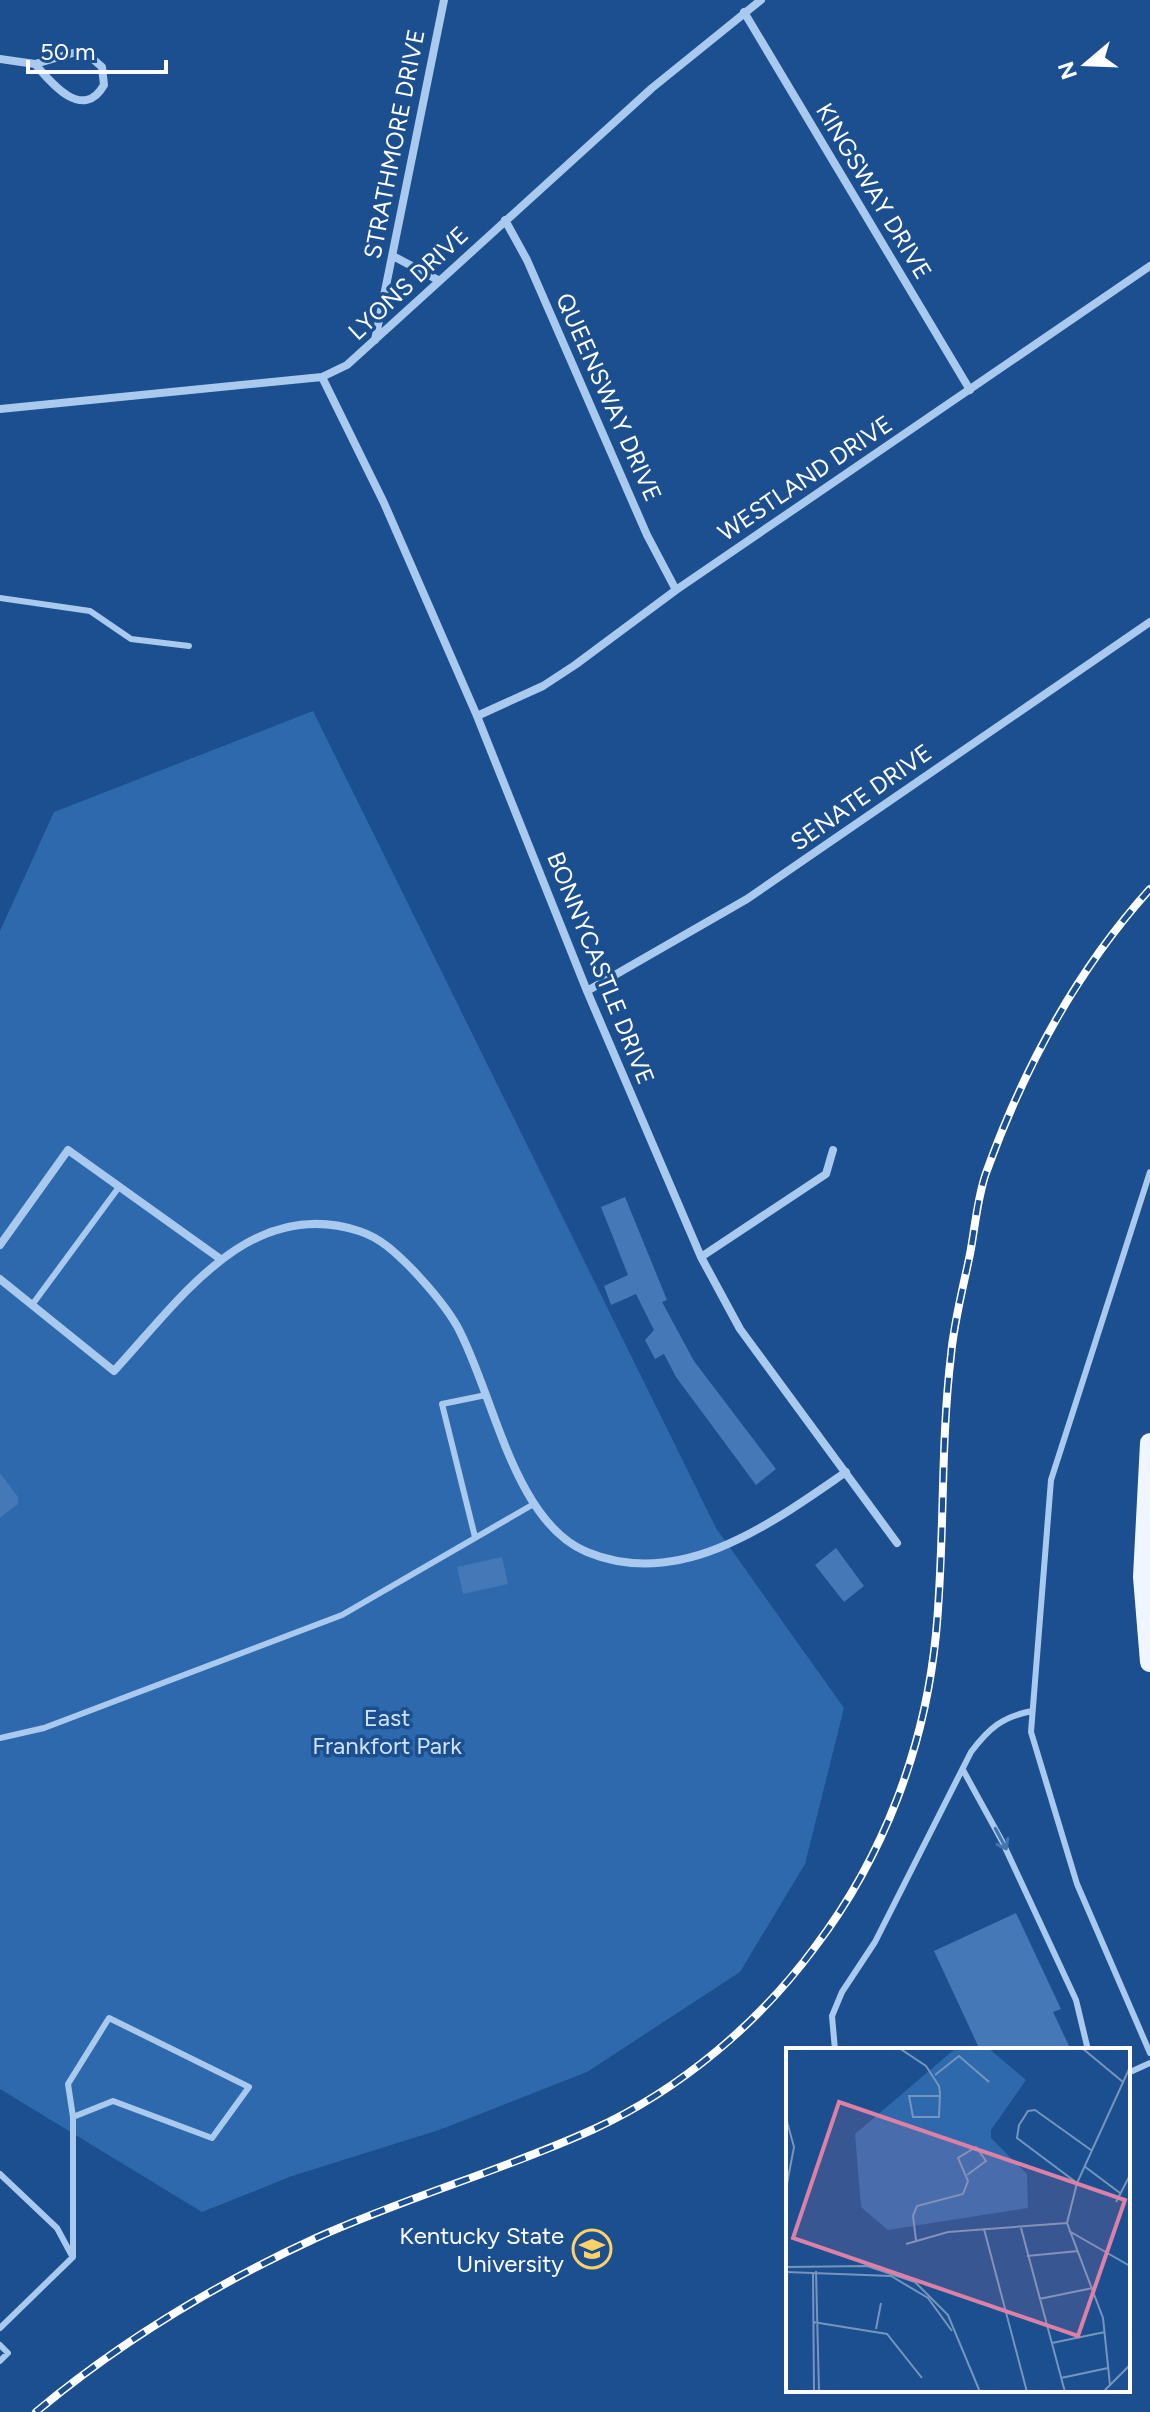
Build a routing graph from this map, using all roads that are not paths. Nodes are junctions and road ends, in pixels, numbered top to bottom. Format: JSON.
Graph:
{"nodes":[{"id":1,"x":444,"y":0,"type":"edge"},
{"id":2,"x":761,"y":0,"type":"edge"},
{"id":3,"x":744,"y":12,"type":"junction"},
{"id":4,"x":0,"y":59,"type":"edge"},
{"id":5,"x":35,"y":64,"type":"junction"},
{"id":6,"x":505,"y":220,"type":"junction"},
{"id":7,"x":393,"y":256,"type":"junction"},
{"id":8,"x":1150,"y":266,"type":"edge"},
{"id":9,"x":438,"y":280,"type":"junction"},
{"id":10,"x":375,"y":343,"type":"junction"},
{"id":11,"x":322,"y":377,"type":"junction"},
{"id":12,"x":970,"y":390,"type":"junction"},
{"id":13,"x":0,"y":409,"type":"edge"},
{"id":14,"x":676,"y":590,"type":"junction"},
{"id":15,"x":0,"y":598,"type":"edge"},
{"id":16,"x":1150,"y":622,"type":"edge"},
{"id":17,"x":189,"y":646,"type":"dead end"},
{"id":18,"x":477,"y":716,"type":"junction"},
{"id":19,"x":587,"y":991,"type":"junction"},
{"id":20,"x":833,"y":1150,"type":"dead end"},
{"id":21,"x":1150,"y":1172,"type":"edge"},
{"id":22,"x":119,"y":1187,"type":"junction"},
{"id":23,"x":0,"y":1245,"type":"edge"},
{"id":24,"x":701,"y":1257,"type":"junction"},
{"id":25,"x":219,"y":1258,"type":"junction"},
{"id":26,"x":0,"y":1279,"type":"edge"},
{"id":27,"x":32,"y":1305,"type":"junction"},
{"id":28,"x":486,"y":1395,"type":"junction"},
{"id":29,"x":1150,"y":1443,"type":"edge"},
{"id":30,"x":846,"y":1472,"type":"junction"},
{"id":31,"x":532,"y":1505,"type":"junction"},
{"id":32,"x":475,"y":1537,"type":"junction"},
{"id":33,"x":897,"y":1543,"type":"dead end"},
{"id":34,"x":1150,"y":1662,"type":"edge"},
{"id":35,"x":1032,"y":1711,"type":"junction"},
{"id":36,"x":0,"y":1738,"type":"edge"},
{"id":37,"x":963,"y":1770,"type":"junction"},
{"id":38,"x":835,"y":2048,"type":"edge"},
{"id":39,"x":1088,"y":2048,"type":"edge"},
{"id":40,"x":1150,"y":2053,"type":"edge"},
{"id":41,"x":1150,"y":2063,"type":"edge"},
{"id":42,"x":1130,"y":2072,"type":"edge"},
{"id":43,"x":73,"y":2117,"type":"junction"},
{"id":44,"x":0,"y":2174,"type":"edge"},
{"id":45,"x":73,"y":2257,"type":"junction"},
{"id":46,"x":0,"y":2328,"type":"edge"},
{"id":47,"x":0,"y":2345,"type":"edge"},
{"id":48,"x":0,"y":2361,"type":"edge"}],
"edges":[{"from":1,"to":7,"type":"street","name":"STRATHMORE DRIVE"},
{"from":2,"to":3,"type":"street","name":"LYONS DRIVE"},
{"from":3,"to":6,"type":"street","name":"LYONS DRIVE"},
{"from":3,"to":12,"type":"street","name":"KINGSWAY DRIVE"},
{"from":4,"to":5,"type":"street"},
{"from":5,"to":5,"type":"street"},
{"from":6,"to":9,"type":"street","name":"LYONS DRIVE"},
{"from":6,"to":14,"type":"street","name":"QUEENSWAY DRIVE"},
{"from":7,"to":9,"type":"street"},
{"from":7,"to":10,"type":"street","name":"STRATHMORE DRIVE"},
{"from":8,"to":12,"type":"street","name":"WESTLAND DRIVE"},
{"from":9,"to":10,"type":"street","name":"LYONS DRIVE"},
{"from":10,"to":11,"type":"street","name":"LYONS DRIVE"},
{"from":11,"to":13,"type":"street","name":"LYONS DRIVE"},
{"from":11,"to":18,"type":"street","name":"BONNYCASTLE DRIVE"},
{"from":12,"to":14,"type":"street","name":"WESTLAND DRIVE"},
{"from":14,"to":18,"type":"street","name":"WESTLAND DRIVE"},
{"from":15,"to":17,"type":"lane"},
{"from":16,"to":19,"type":"street","name":"SENATE DRIVE"},
{"from":18,"to":19,"type":"street","name":"BONNYCASTLE DRIVE"},
{"from":19,"to":24,"type":"street","name":"BONNYCASTLE DRIVE"},
{"from":20,"to":24,"type":"street"},
{"from":21,"to":35,"type":"lane"},
{"from":22,"to":23,"type":"street"},
{"from":22,"to":25,"type":"street"},
{"from":22,"to":27,"type":"lane"},
{"from":24,"to":30,"type":"street","name":"BONNYCASTLE DRIVE"},
{"from":25,"to":27,"type":"street"},
{"from":25,"to":28,"type":"street"},
{"from":26,"to":27,"type":"street"},
{"from":28,"to":31,"type":"street"},
{"from":28,"to":32,"type":"lane"},
{"from":29,"to":34,"type":"main road"},
{"from":30,"to":31,"type":"street"},
{"from":30,"to":33,"type":"street","name":"BONNYCASTLE DRIVE"},
{"from":31,"to":32,"type":"lane"},
{"from":32,"to":36,"type":"lane"},
{"from":35,"to":37,"type":"lane"},
{"from":35,"to":40,"type":"lane"},
{"from":37,"to":38,"type":"lane"},
{"from":37,"to":39,"type":"lane","one_way":true},
{"from":41,"to":42,"type":"lane"},
{"from":43,"to":43,"type":"lane"},
{"from":43,"to":45,"type":"lane"},
{"from":44,"to":45,"type":"lane"},
{"from":45,"to":46,"type":"lane"},
{"from":47,"to":48,"type":"lane"}]}
